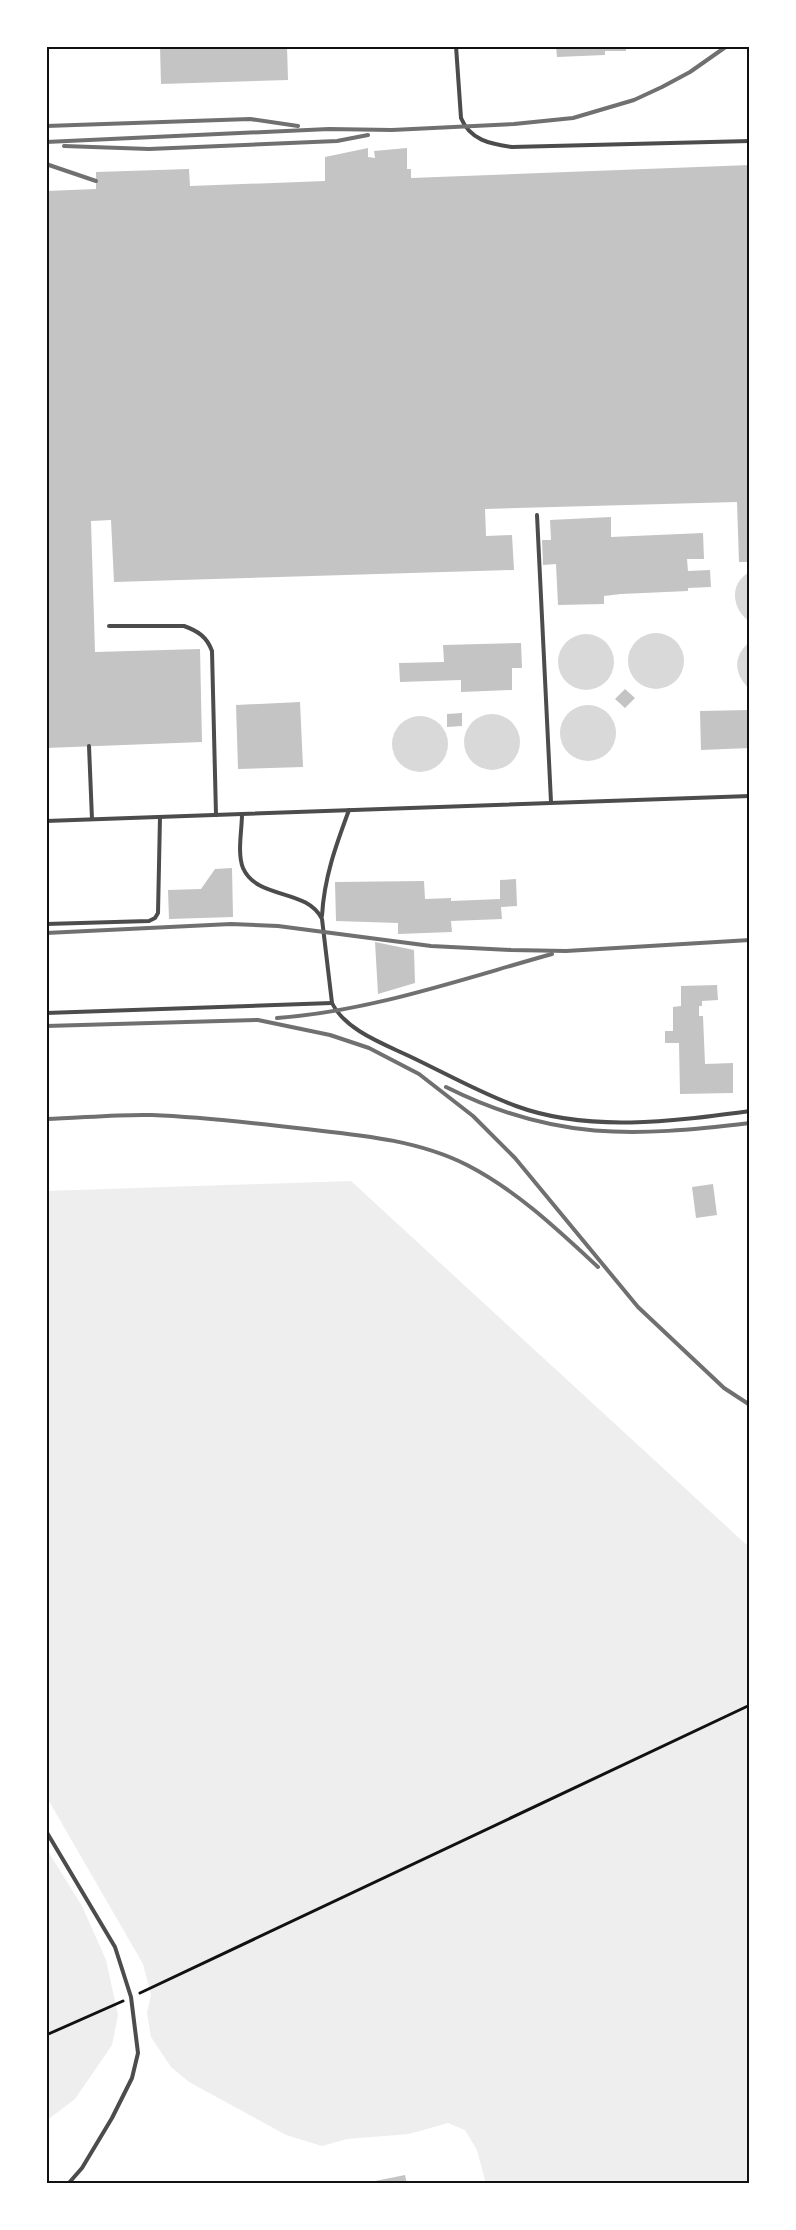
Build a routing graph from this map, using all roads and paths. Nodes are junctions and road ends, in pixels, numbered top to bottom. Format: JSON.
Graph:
{"nodes":[{"id":1,"x":456,"y":46,"type":"edge"},
{"id":2,"x":750,"y":141,"type":"edge"},
{"id":3,"x":537,"y":515,"type":"dead end"},
{"id":4,"x":109,"y":626,"type":"dead end"},
{"id":5,"x":89,"y":746,"type":"dead end"},
{"id":6,"x":750,"y":796,"type":"edge"},
{"id":7,"x":551,"y":802,"type":"junction"},
{"id":8,"x":349,"y":810,"type":"junction"},
{"id":9,"x":242,"y":814,"type":"junction"},
{"id":10,"x":216,"y":815,"type":"junction"},
{"id":11,"x":160,"y":817,"type":"junction"},
{"id":12,"x":92,"y":819,"type":"junction"},
{"id":13,"x":46,"y":820,"type":"edge"},
{"id":14,"x":322,"y":919,"type":"junction"},
{"id":15,"x":46,"y":924,"type":"edge"},
{"id":16,"x":332,"y":1003,"type":"junction"},
{"id":17,"x":46,"y":1013,"type":"edge"},
{"id":18,"x":750,"y":1111,"type":"edge"},
{"id":19,"x":750,"y":1705,"type":"edge"},
{"id":20,"x":46,"y":1831,"type":"edge"},
{"id":21,"x":131,"y":1997,"type":"junction"},
{"id":22,"x":46,"y":2035,"type":"edge"},
{"id":23,"x":68,"y":2184,"type":"edge"}],
"edges":[{"from":1,"to":2,"type":"lane"},
{"from":3,"to":7,"type":"lane"},
{"from":4,"to":10,"type":"lane"},
{"from":5,"to":12,"type":"lane"},
{"from":6,"to":7,"type":"lane"},
{"from":7,"to":8,"type":"lane"},
{"from":8,"to":9,"type":"lane"},
{"from":8,"to":14,"type":"lane"},
{"from":9,"to":10,"type":"lane"},
{"from":9,"to":14,"type":"lane"},
{"from":10,"to":11,"type":"lane"},
{"from":11,"to":12,"type":"lane"},
{"from":11,"to":15,"type":"lane"},
{"from":12,"to":13,"type":"lane"},
{"from":14,"to":16,"type":"lane"},
{"from":16,"to":17,"type":"lane"},
{"from":16,"to":18,"type":"lane"},
{"from":19,"to":21,"type":"path"},
{"from":20,"to":21,"type":"lane"},
{"from":21,"to":22,"type":"path"},
{"from":21,"to":23,"type":"lane"}]}
